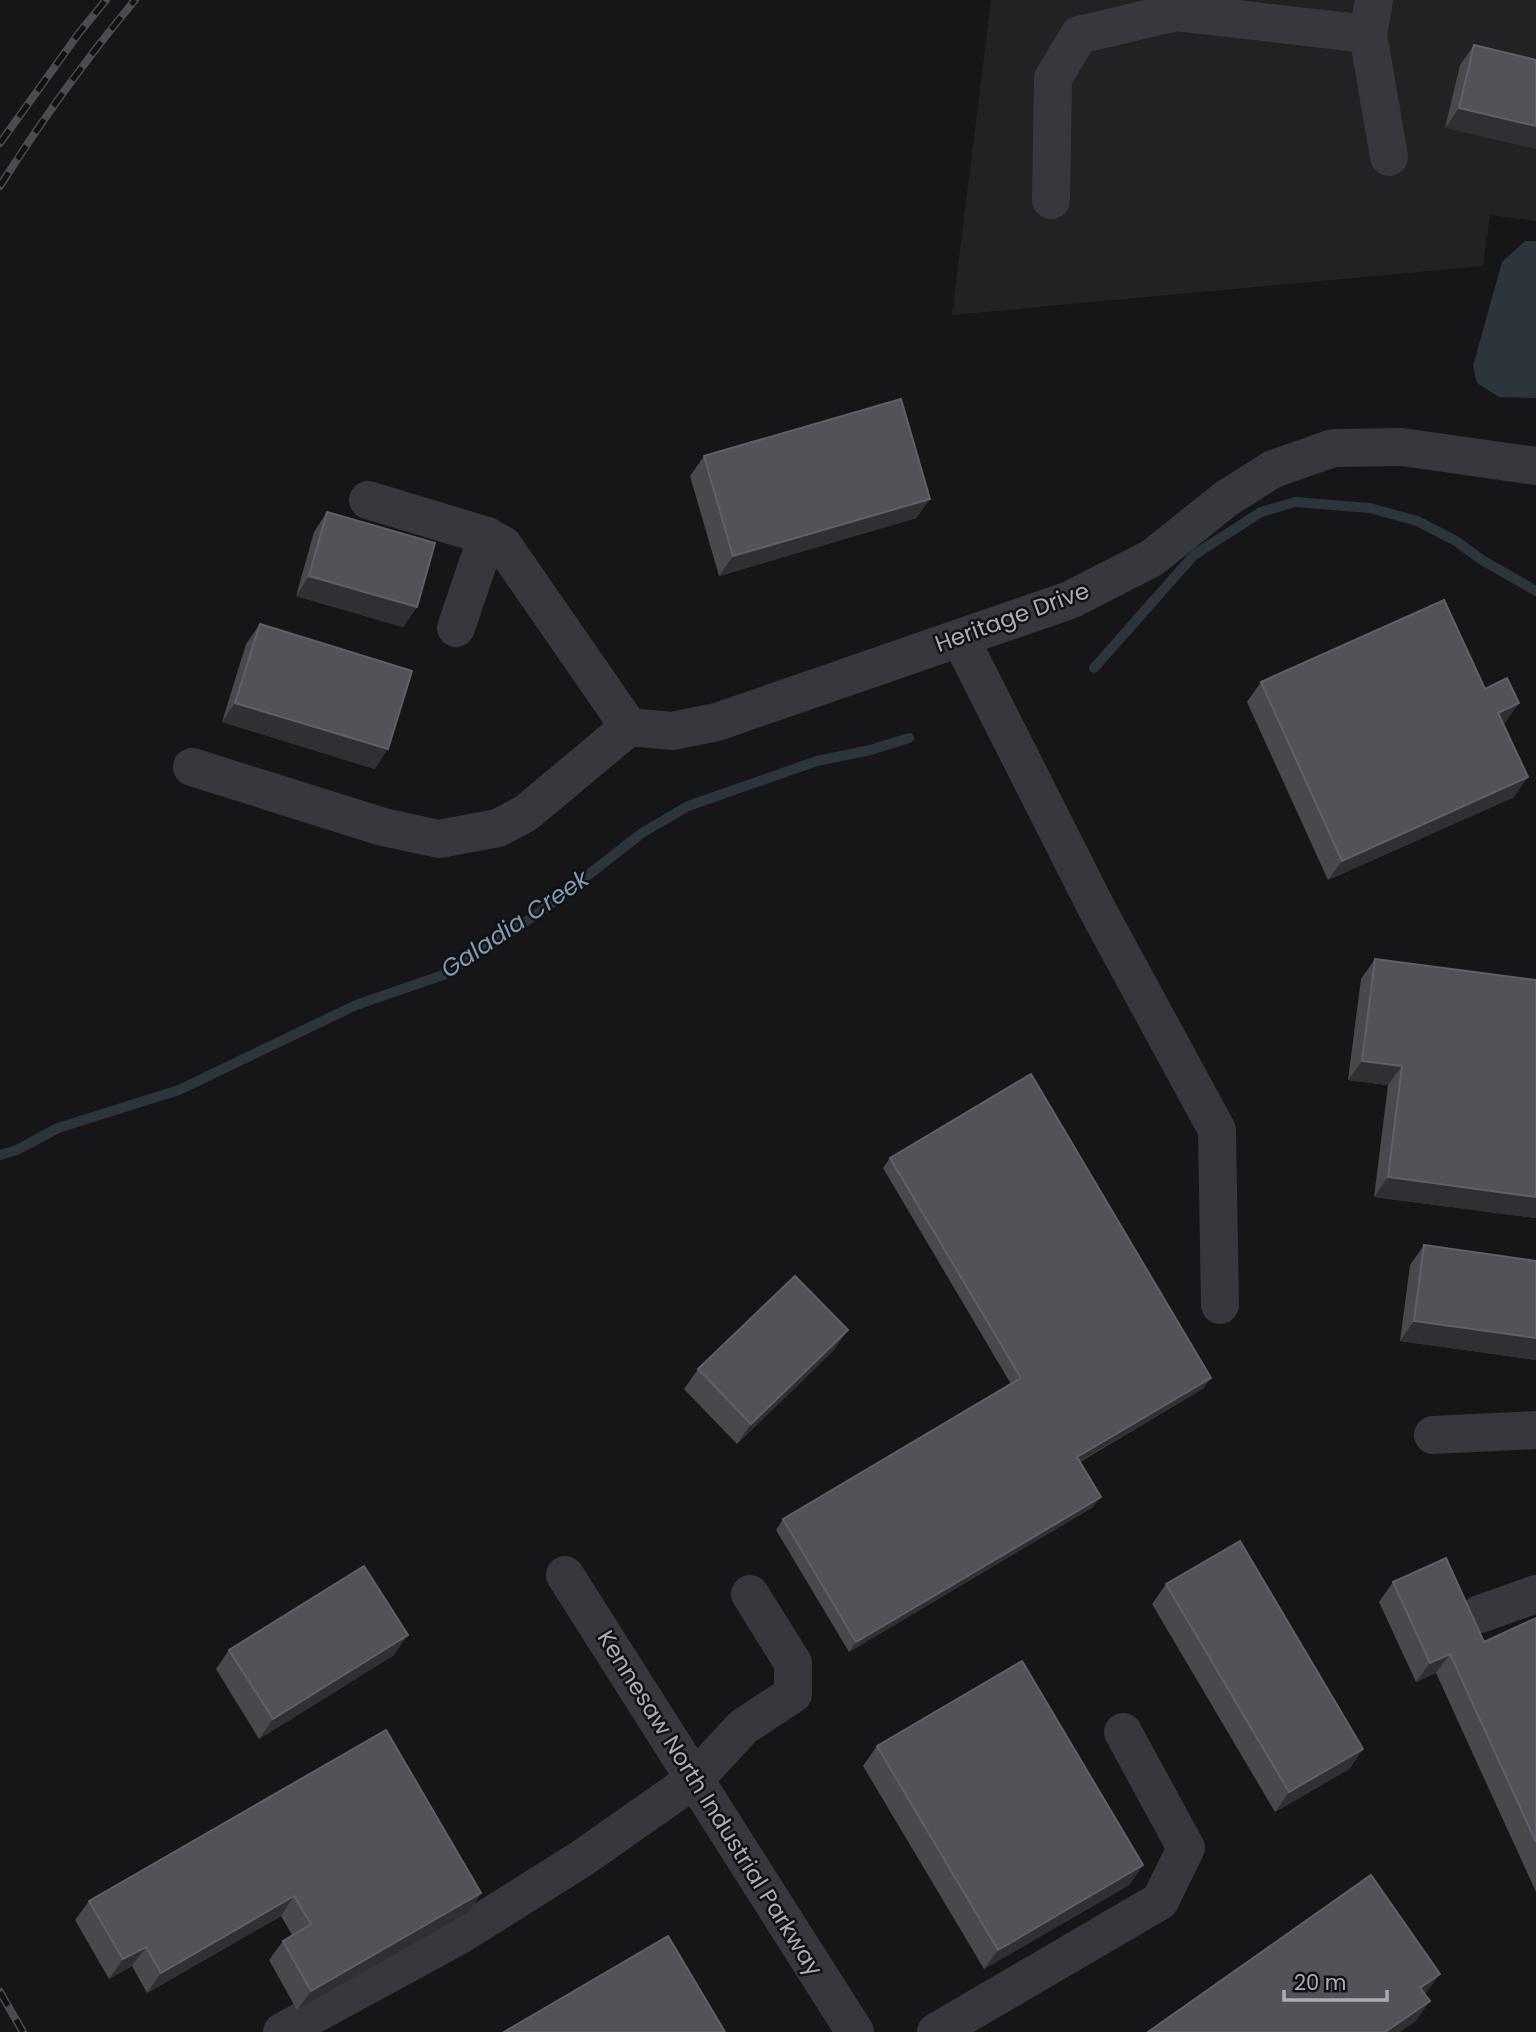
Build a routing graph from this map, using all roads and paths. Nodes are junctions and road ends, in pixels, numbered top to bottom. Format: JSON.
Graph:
{"nodes":[{"id":1,"x":1371,"y":17,"type":"edge"},
{"id":2,"x":1389,"y":156,"type":"dead end"},
{"id":3,"x":1051,"y":200,"type":"dead end"},
{"id":4,"x":1536,"y":466,"type":"edge"},
{"id":5,"x":368,"y":500,"type":"dead end"},
{"id":6,"x":487,"y":536,"type":"junction"},
{"id":7,"x":456,"y":628,"type":"dead end"},
{"id":8,"x":960,"y":638,"type":"junction"},
{"id":9,"x":629,"y":727,"type":"junction"},
{"id":10,"x":192,"y":767,"type":"dead end"},
{"id":11,"x":1220,"y":1305,"type":"dead end"},
{"id":12,"x":1536,"y":1430,"type":"edge"},
{"id":13,"x":1433,"y":1435,"type":"dead end"},
{"id":14,"x":565,"y":1574,"type":"dead end"},
{"id":15,"x":750,"y":1594,"type":"dead end"},
{"id":16,"x":1536,"y":1594,"type":"edge"},
{"id":17,"x":1480,"y":1614,"type":"dead end"},
{"id":18,"x":1123,"y":1732,"type":"dead end"},
{"id":19,"x":695,"y":1779,"type":"junction"},
{"id":20,"x":282,"y":2032,"type":"edge"},
{"id":21,"x":855,"y":2032,"type":"edge"},
{"id":22,"x":936,"y":2032,"type":"edge"}],
"edges":[{"from":1,"to":2,"type":"street"},
{"from":1,"to":3,"type":"street"},
{"from":4,"to":8,"type":"street","name":"Heritage Drive"},
{"from":5,"to":6,"type":"street"},
{"from":6,"to":7,"type":"street"},
{"from":6,"to":9,"type":"street"},
{"from":8,"to":9,"type":"street","name":"Heritage Drive"},
{"from":8,"to":11,"type":"street"},
{"from":9,"to":10,"type":"street"},
{"from":12,"to":13,"type":"street"},
{"from":14,"to":19,"type":"street","name":"Kennesaw North Industrial Parkway"},
{"from":15,"to":19,"type":"street"},
{"from":16,"to":17,"type":"street"},
{"from":18,"to":22,"type":"street"},
{"from":19,"to":20,"type":"street"},
{"from":19,"to":21,"type":"street","name":"Kennesaw North Industrial Parkway"}]}
